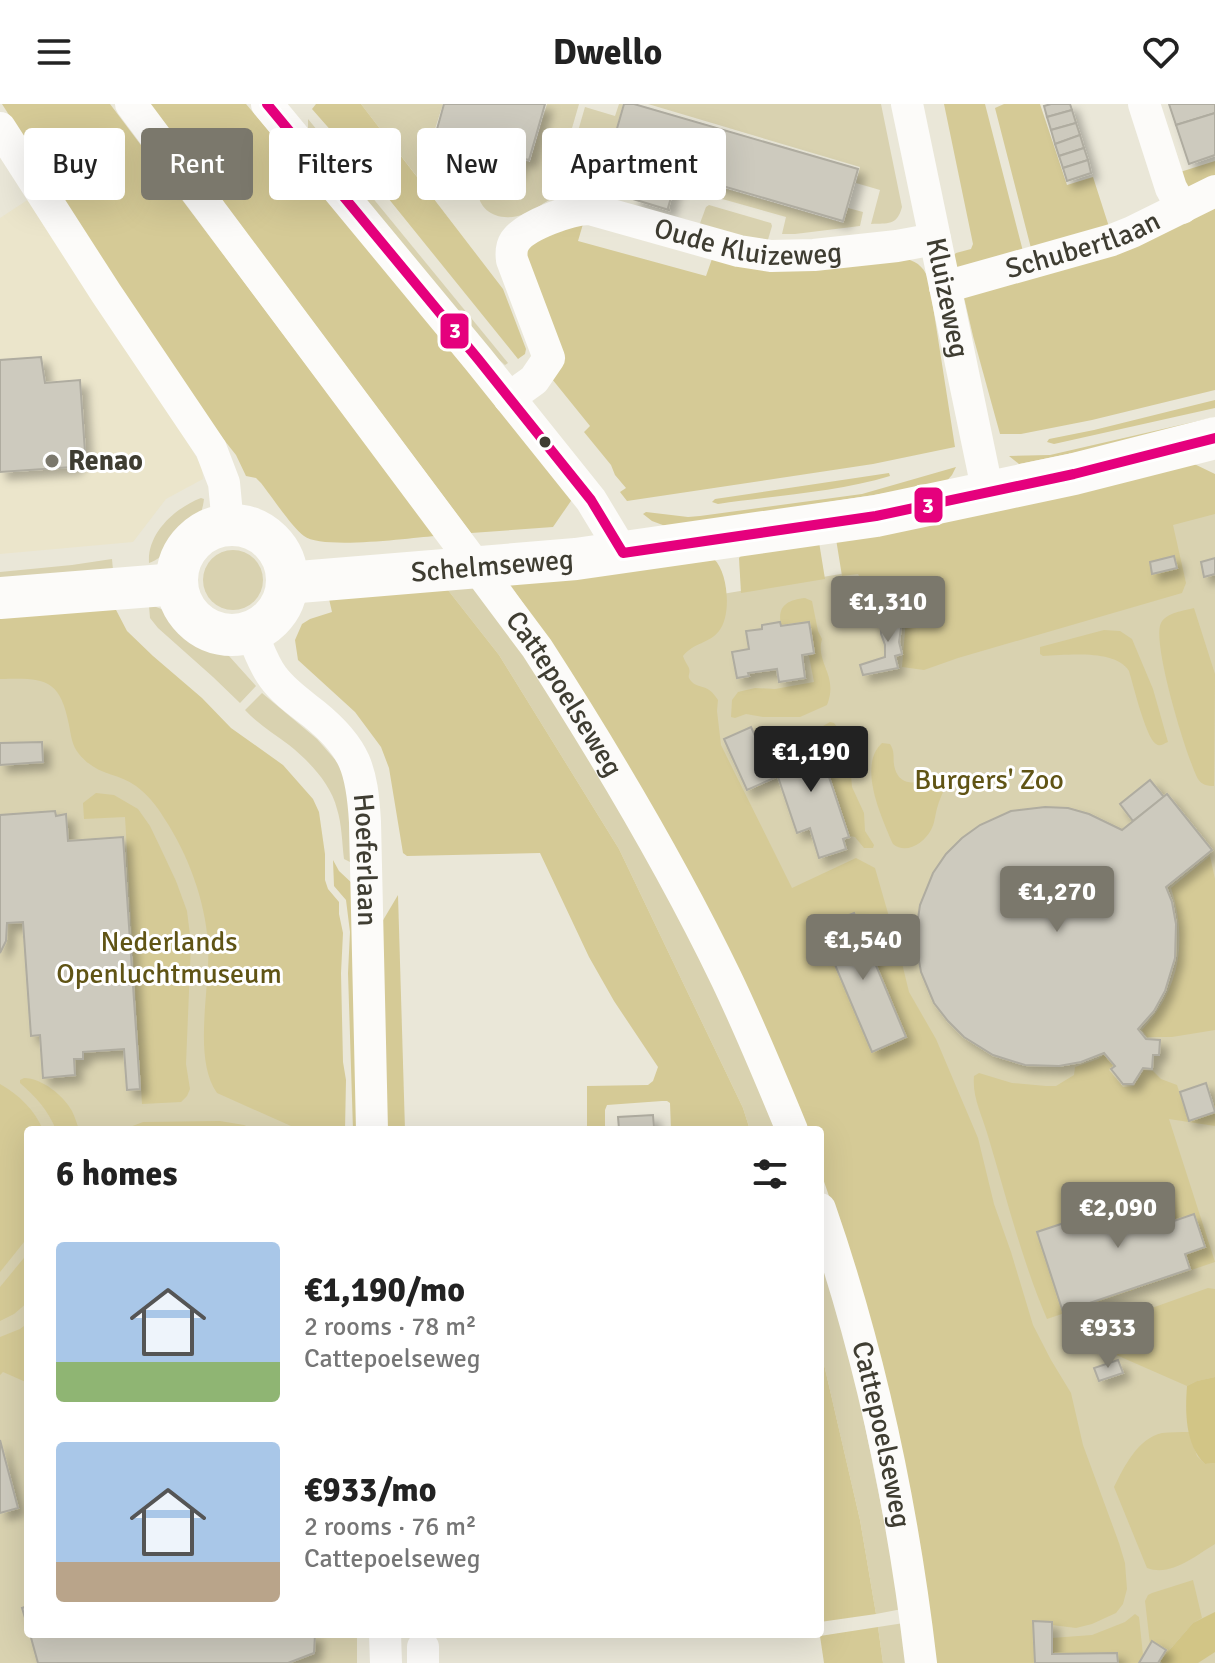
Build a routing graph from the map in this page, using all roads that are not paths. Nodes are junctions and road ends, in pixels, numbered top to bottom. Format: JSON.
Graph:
{"nodes":[{"id":1,"x":131,"y":104,"type":"edge"},
{"id":2,"x":907,"y":104,"type":"edge"},
{"id":3,"x":1144,"y":104,"type":"edge"},
{"id":4,"x":279,"y":108,"type":"edge"},
{"id":5,"x":0,"y":128,"type":"edge"},
{"id":6,"x":1215,"y":191,"type":"edge"},
{"id":7,"x":1182,"y":208,"type":"junction"},
{"id":8,"x":935,"y":239,"type":"junction"},
{"id":9,"x":945,"y":287,"type":"junction"},
{"id":10,"x":509,"y":398,"type":"junction"},
{"id":11,"x":1215,"y":438,"type":"edge"},
{"id":12,"x":988,"y":493,"type":"junction"},
{"id":13,"x":228,"y":525,"type":"junction"},
{"id":14,"x":623,"y":553,"type":"junction"},
{"id":15,"x":287,"y":583,"type":"junction"},
{"id":16,"x":177,"y":584,"type":"junction"},
{"id":17,"x":0,"y":598,"type":"edge"},
{"id":18,"x":251,"y":632,"type":"junction"},
{"id":19,"x":372,"y":1126,"type":"edge"},
{"id":20,"x":790,"y":1126,"type":"edge"},
{"id":21,"x":824,"y":1222,"type":"edge"},
{"id":22,"x":385,"y":1638,"type":"edge"},
{"id":23,"x":386,"y":1663,"type":"edge"},
{"id":24,"x":921,"y":1663,"type":"edge"}],
"edges":[{"from":1,"to":20,"type":"street","name":"Cattepoelseweg"},
{"from":2,"to":8,"type":"street","name":"Kluizeweg"},
{"from":3,"to":7,"type":"street"},
{"from":4,"to":10,"type":"street"},
{"from":5,"to":13,"type":"street"},
{"from":6,"to":7,"type":"street","name":"Schubertlaan"},
{"from":7,"to":9,"type":"street","name":"Schubertlaan"},
{"from":8,"to":9,"type":"street","name":"Kluizeweg"},
{"from":8,"to":10,"type":"street","name":"Oude Kluizeweg"},
{"from":9,"to":12,"type":"street","name":"Kluizeweg"},
{"from":10,"to":14,"type":"street"},
{"from":11,"to":12,"type":"main road","name":"Schelmseweg"},
{"from":12,"to":14,"type":"main road","name":"Schelmseweg"},
{"from":13,"to":15,"type":"main road"},
{"from":13,"to":16,"type":"main road"},
{"from":14,"to":15,"type":"main road","name":"Schelmseweg"},
{"from":15,"to":18,"type":"main road"},
{"from":16,"to":17,"type":"main road"},
{"from":16,"to":18,"type":"main road"},
{"from":18,"to":19,"type":"street","name":"Hoeferlaan"},
{"from":21,"to":24,"type":"street","name":"Cattepoelseweg"},
{"from":22,"to":23,"type":"street"}]}
